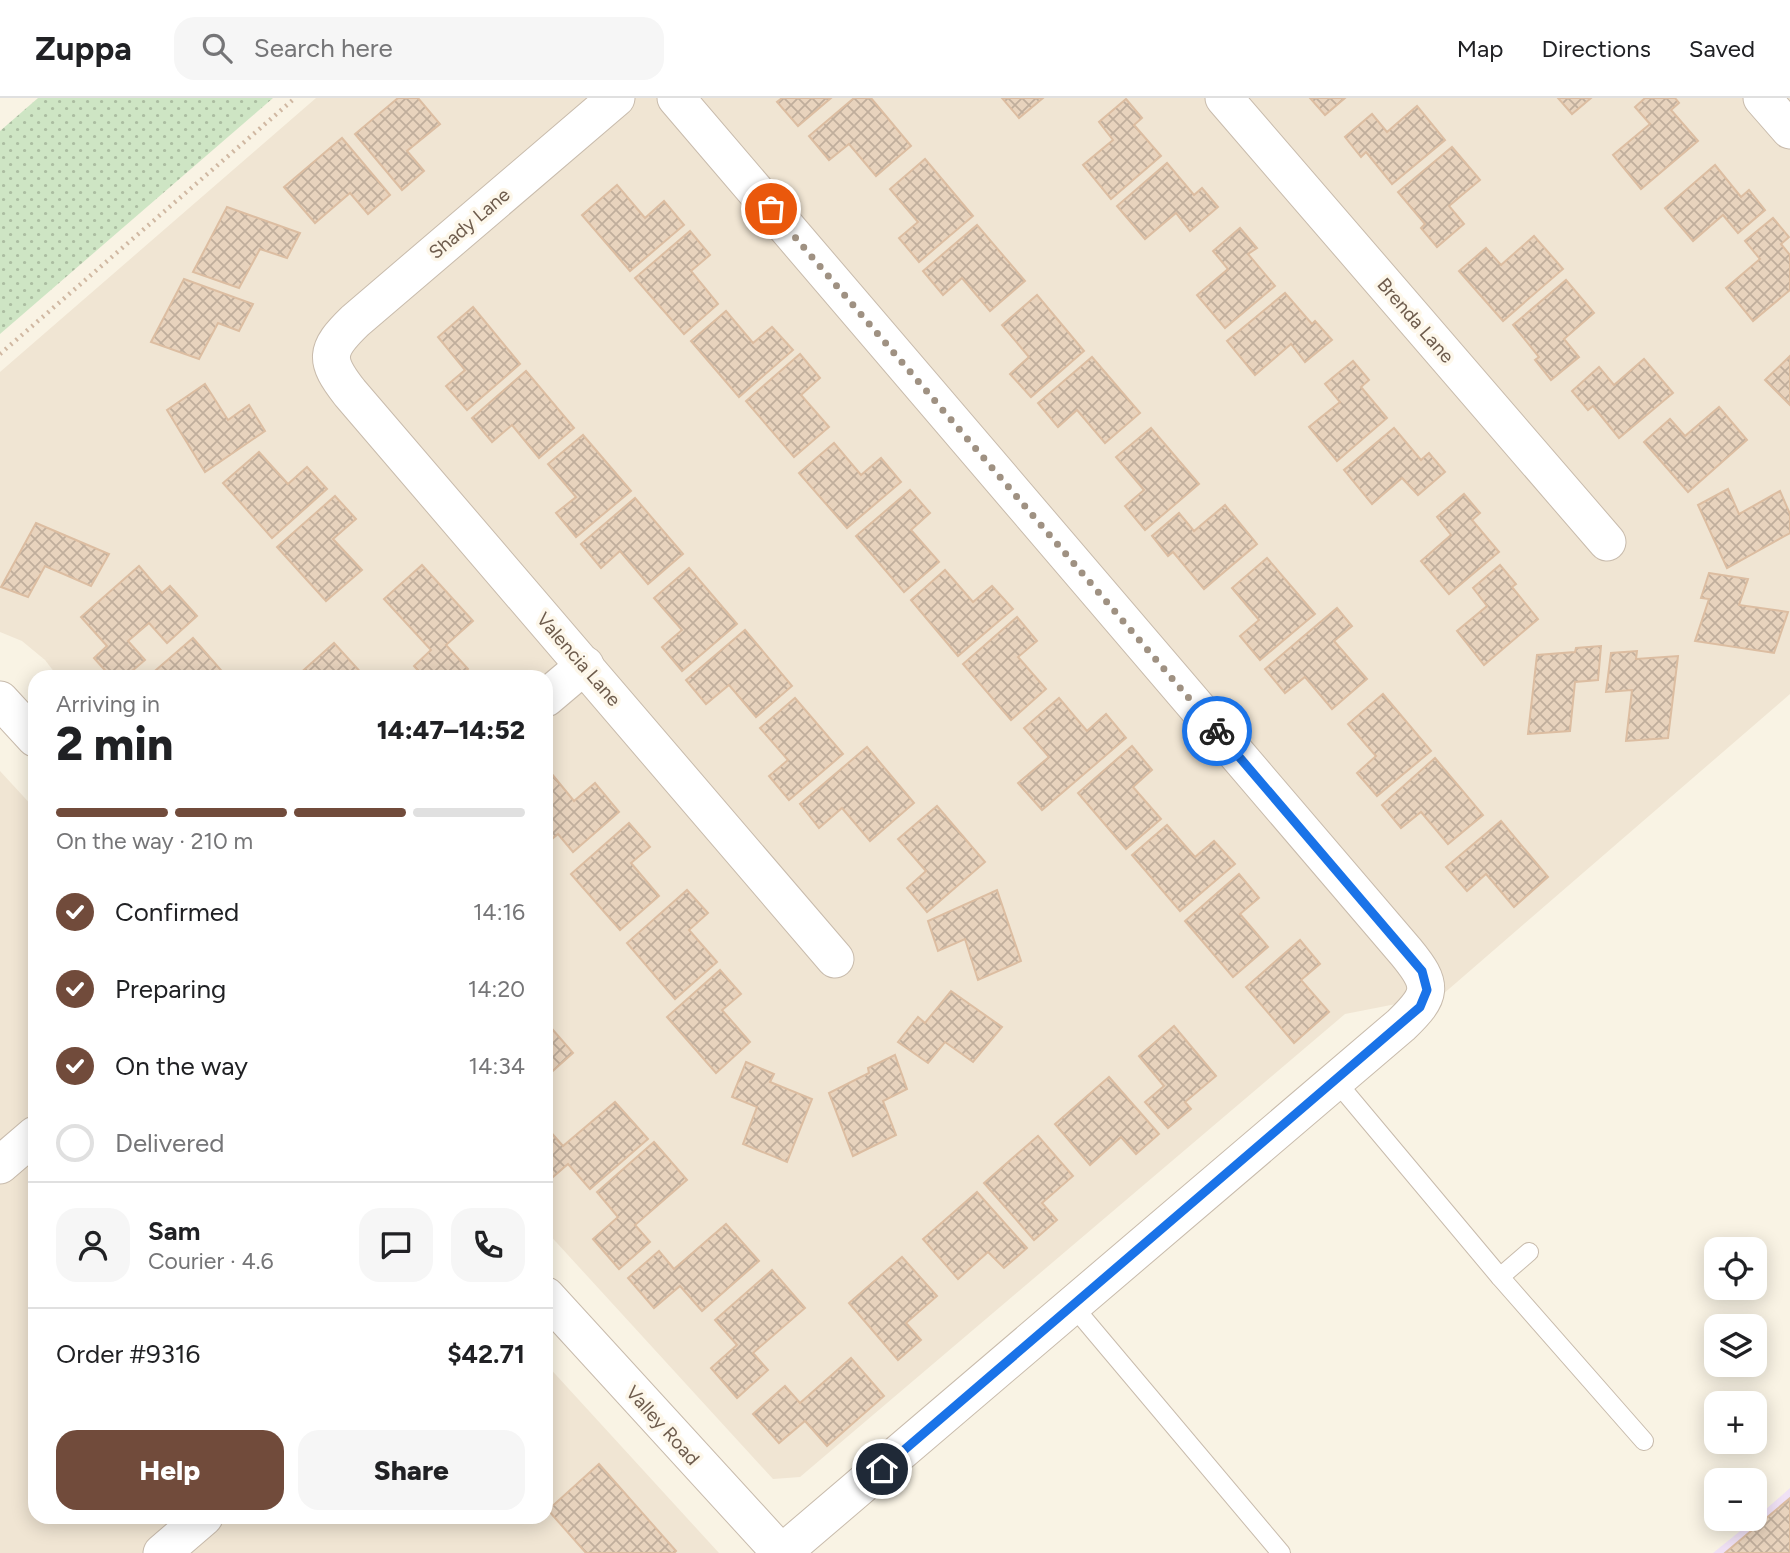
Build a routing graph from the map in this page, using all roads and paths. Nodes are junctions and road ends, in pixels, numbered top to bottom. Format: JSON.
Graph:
{"nodes":[{"id":1,"x":295,"y":98,"type":"edge"},
{"id":2,"x":617,"y":98,"type":"edge"},
{"id":3,"x":676,"y":98,"type":"edge"},
{"id":4,"x":1224,"y":98,"type":"edge"},
{"id":5,"x":1762,"y":98,"type":"edge"},
{"id":6,"x":1790,"y":130,"type":"edge"},
{"id":7,"x":0,"y":354,"type":"edge"},
{"id":8,"x":330,"y":355,"type":"joint"},
{"id":9,"x":1607,"y":541,"type":"dead end"},
{"id":10,"x":584,"y":665,"type":"junction"},
{"id":11,"x":553,"y":692,"type":"edge"},
{"id":12,"x":0,"y":699,"type":"edge"},
{"id":13,"x":28,"y":730,"type":"edge"},
{"id":14,"x":835,"y":959,"type":"dead end"},
{"id":15,"x":1335,"y":1080,"type":"junction"},
{"id":16,"x":28,"y":1141,"type":"edge"},
{"id":17,"x":0,"y":1165,"type":"edge"},
{"id":18,"x":1529,"y":1252,"type":"dead end"},
{"id":19,"x":1500,"y":1276,"type":"junction"},
{"id":20,"x":553,"y":1304,"type":"edge"},
{"id":21,"x":1073,"y":1306,"type":"junction"},
{"id":22,"x":1644,"y":1441,"type":"dead end"},
{"id":23,"x":196,"y":1524,"type":"edge"},
{"id":24,"x":162,"y":1553,"type":"edge"},
{"id":25,"x":781,"y":1553,"type":"edge"},
{"id":26,"x":1281,"y":1553,"type":"edge"}],
"edges":[{"from":1,"to":7,"type":"path"},
{"from":2,"to":8,"type":"street","name":"Shady Lane"},
{"from":3,"to":15,"type":"street"},
{"from":4,"to":9,"type":"street","name":"Brenda Lane"},
{"from":5,"to":6,"type":"street"},
{"from":8,"to":10,"type":"street","name":"Valencia Lane"},
{"from":10,"to":11,"type":"street"},
{"from":10,"to":14,"type":"street","name":"Valencia Lane"},
{"from":12,"to":13,"type":"street"},
{"from":15,"to":19,"type":"lane"},
{"from":15,"to":21,"type":"street"},
{"from":16,"to":17,"type":"street"},
{"from":18,"to":19,"type":"lane"},
{"from":19,"to":22,"type":"lane"},
{"from":20,"to":25,"type":"street","name":"Valley Road"},
{"from":21,"to":25,"type":"street"},
{"from":21,"to":26,"type":"lane"},
{"from":23,"to":24,"type":"street"}]}
